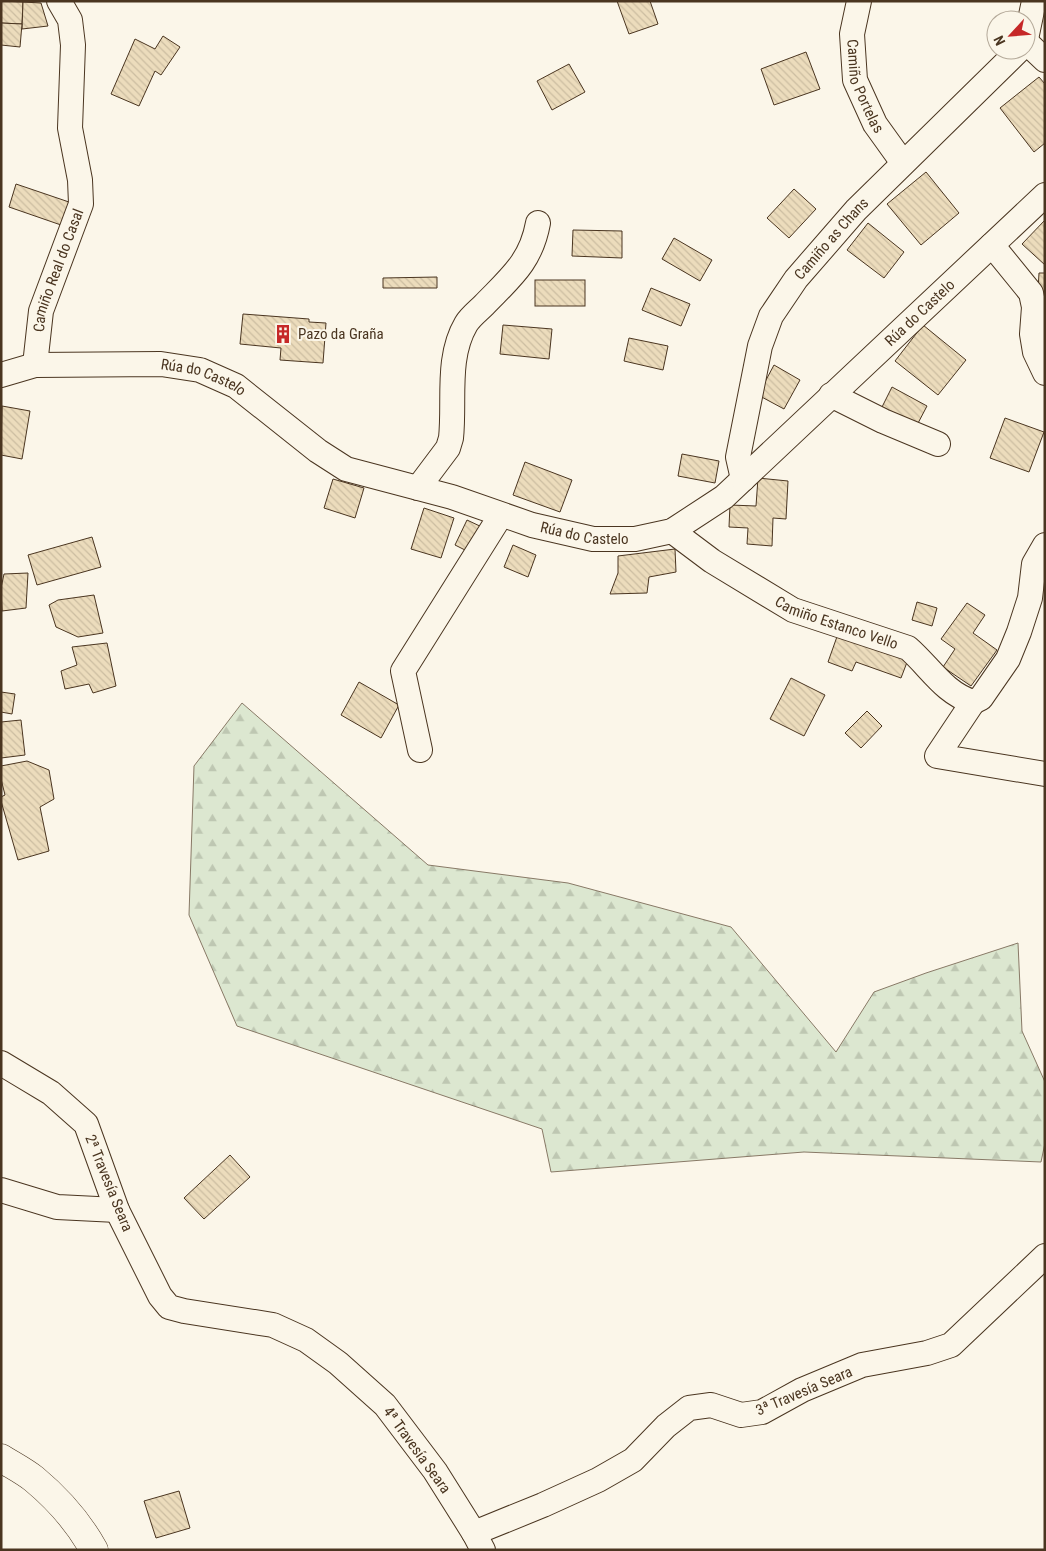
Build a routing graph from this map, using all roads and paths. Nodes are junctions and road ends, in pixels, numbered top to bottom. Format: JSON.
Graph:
{"nodes":[{"id":1,"x":59,"y":1,"type":"edge"},
{"id":2,"x":859,"y":1,"type":"edge"},
{"id":3,"x":1036,"y":51,"type":"edge"},
{"id":4,"x":1009,"y":60,"type":"edge"},
{"id":5,"x":1045,"y":60,"type":"edge"},
{"id":6,"x":902,"y":163,"type":"junction"},
{"id":7,"x":1045,"y":195,"type":"edge"},
{"id":8,"x":538,"y":224,"type":"dead end"},
{"id":9,"x":992,"y":245,"type":"junction"},
{"id":10,"x":35,"y":365,"type":"junction"},
{"id":11,"x":1045,"y":373,"type":"edge"},
{"id":12,"x":1,"y":375,"type":"edge"},
{"id":13,"x":831,"y":395,"type":"junction"},
{"id":14,"x":938,"y":444,"type":"dead end"},
{"id":15,"x":743,"y":479,"type":"junction"},
{"id":16,"x":418,"y":488,"type":"junction"},
{"id":17,"x":502,"y":515,"type":"junction"},
{"id":18,"x":672,"y":531,"type":"junction"},
{"id":19,"x":1045,"y":545,"type":"edge"},
{"id":20,"x":973,"y":702,"type":"junction"},
{"id":21,"x":420,"y":750,"type":"dead end"},
{"id":22,"x":1045,"y":774,"type":"edge"},
{"id":23,"x":1,"y":1063,"type":"edge"},
{"id":24,"x":1,"y":1190,"type":"edge"},
{"id":25,"x":118,"y":1210,"type":"junction"},
{"id":26,"x":1045,"y":1256,"type":"edge"},
{"id":27,"x":169,"y":1307,"type":"joint"},
{"id":28,"x":1,"y":1458,"type":"edge"},
{"id":29,"x":478,"y":1541,"type":"edge"},
{"id":30,"x":94,"y":1550,"type":"edge"}],
"edges":[{"from":1,"to":10,"type":"street","name":"Camiño Real do Casal"},
{"from":2,"to":6,"type":"street","name":"Camiño Portelas"},
{"from":3,"to":5,"type":"street"},
{"from":4,"to":6,"type":"street","name":"Camiño as Chans"},
{"from":6,"to":15,"type":"street","name":"Camiño as Chans"},
{"from":7,"to":9,"type":"street","name":"Rúa do Castelo"},
{"from":8,"to":16,"type":"street"},
{"from":9,"to":11,"type":"street"},
{"from":9,"to":13,"type":"street","name":"Rúa do Castelo"},
{"from":10,"to":12,"type":"street","name":"Rúa do Castelo"},
{"from":10,"to":16,"type":"street","name":"Rúa do Castelo"},
{"from":13,"to":14,"type":"street"},
{"from":13,"to":15,"type":"street","name":"Rúa do Castelo"},
{"from":15,"to":18,"type":"street","name":"Rúa do Castelo"},
{"from":16,"to":17,"type":"street","name":"Rúa do Castelo"},
{"from":17,"to":18,"type":"street","name":"Rúa do Castelo"},
{"from":17,"to":21,"type":"street"},
{"from":18,"to":20,"type":"street","name":"Camiño Estanco Vello"},
{"from":19,"to":20,"type":"street"},
{"from":20,"to":22,"type":"street"},
{"from":23,"to":25,"type":"street","name":"2ª Travesía Seara"},
{"from":24,"to":25,"type":"street"},
{"from":25,"to":27,"type":"street","name":"2ª Travesía Seara"},
{"from":26,"to":29,"type":"street","name":"3ª Travesía Seara"},
{"from":27,"to":29,"type":"street","name":"4ª Travesía Seara"},
{"from":28,"to":30,"type":"main road"}]}
